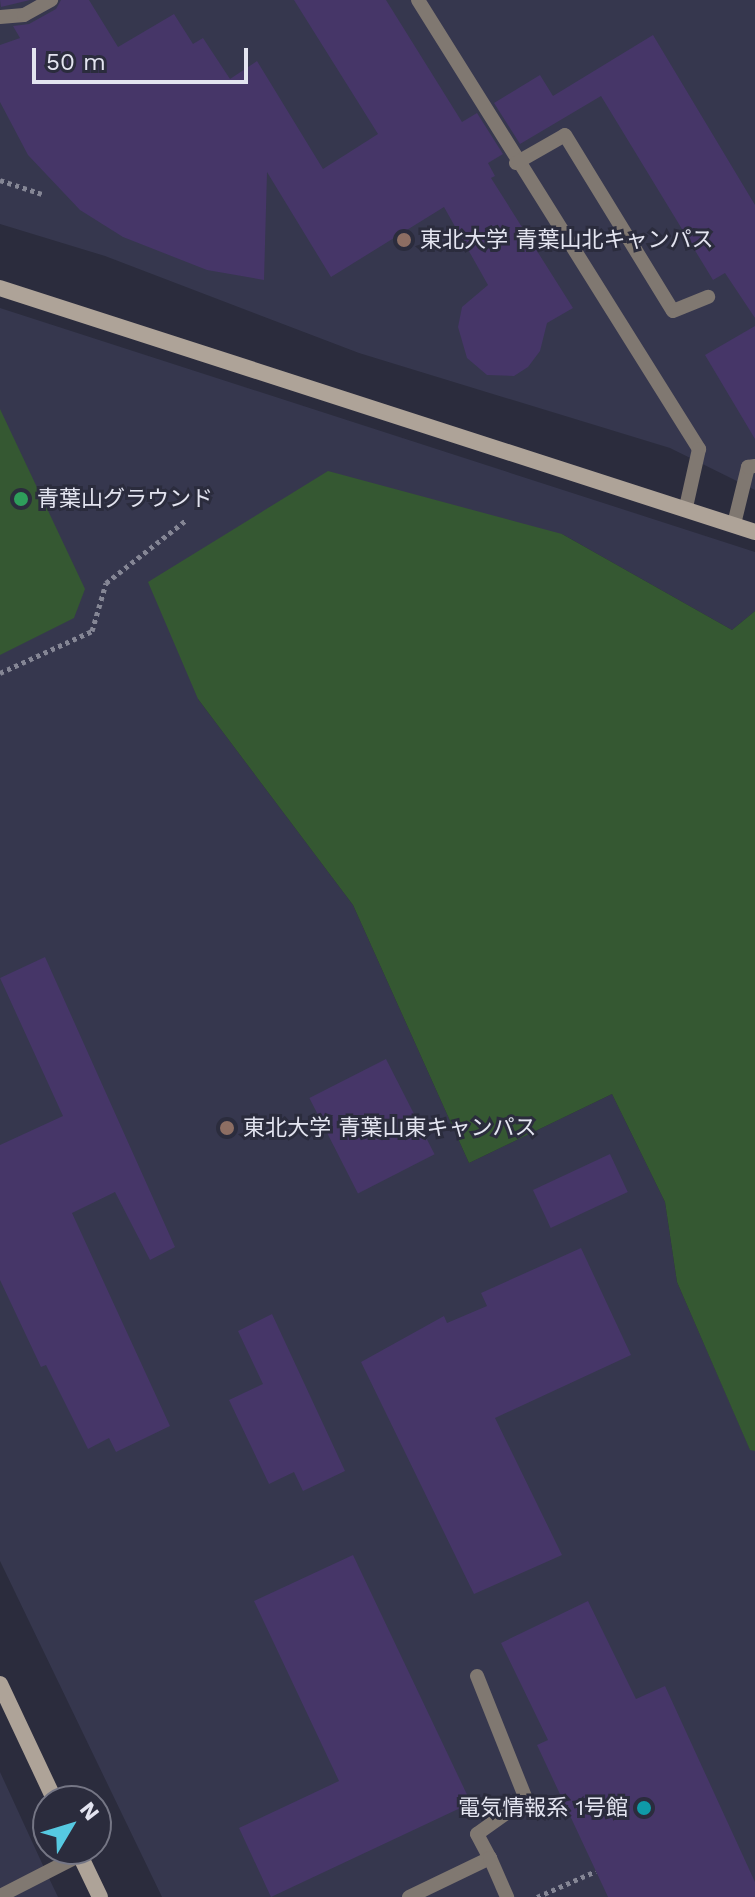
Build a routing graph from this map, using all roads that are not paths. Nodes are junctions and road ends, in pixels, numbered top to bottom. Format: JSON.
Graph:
{"nodes":[{"id":1,"x":51,"y":0,"type":"edge"},
{"id":2,"x":418,"y":0,"type":"edge"},
{"id":3,"x":0,"y":17,"type":"edge"},
{"id":4,"x":516,"y":163,"type":"junction"},
{"id":5,"x":0,"y":288,"type":"edge"},
{"id":6,"x":708,"y":297,"type":"dead end"},
{"id":7,"x":755,"y":466,"type":"edge"},
{"id":8,"x":686,"y":507,"type":"junction"},
{"id":9,"x":734,"y":524,"type":"junction"},
{"id":10,"x":755,"y":532,"type":"edge"},
{"id":11,"x":477,"y":1676,"type":"dead end"},
{"id":12,"x":0,"y":1684,"type":"edge"},
{"id":13,"x":47,"y":1785,"type":"edge"},
{"id":14,"x":490,"y":1858,"type":"junction"},
{"id":15,"x":55,"y":1865,"type":"edge"},
{"id":16,"x":84,"y":1865,"type":"edge"},
{"id":17,"x":0,"y":1896,"type":"edge"},
{"id":18,"x":100,"y":1897,"type":"edge"},
{"id":19,"x":409,"y":1897,"type":"edge"},
{"id":20,"x":507,"y":1897,"type":"edge"}],
"edges":[{"from":1,"to":3,"type":"lane"},
{"from":2,"to":4,"type":"lane"},
{"from":4,"to":6,"type":"lane"},
{"from":4,"to":8,"type":"lane"},
{"from":5,"to":8,"type":"street"},
{"from":7,"to":9,"type":"lane"},
{"from":8,"to":9,"type":"street"},
{"from":9,"to":10,"type":"street"},
{"from":11,"to":14,"type":"lane"},
{"from":12,"to":13,"type":"street"},
{"from":14,"to":19,"type":"lane"},
{"from":14,"to":20,"type":"lane"},
{"from":15,"to":17,"type":"lane"},
{"from":16,"to":18,"type":"street"}]}
